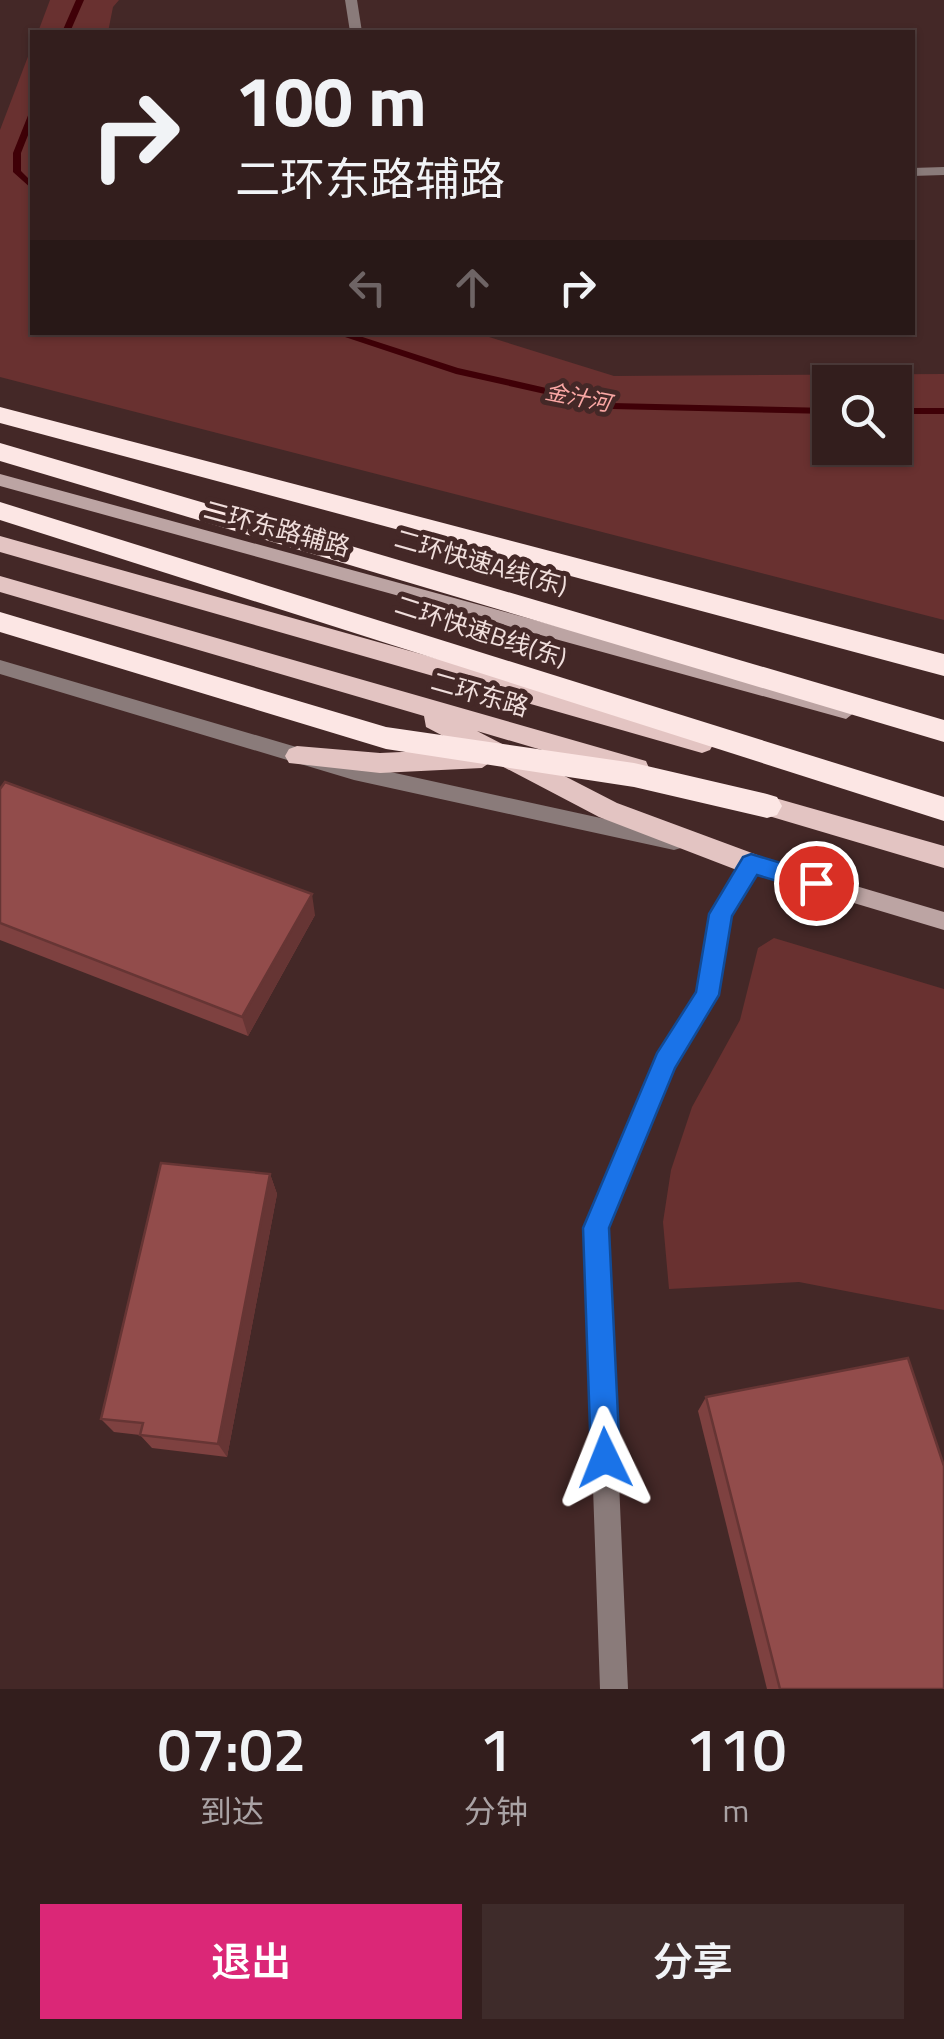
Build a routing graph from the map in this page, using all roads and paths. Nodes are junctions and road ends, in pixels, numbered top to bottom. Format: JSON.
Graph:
{"nodes":[{"id":1,"x":351,"y":0,"type":"edge"},
{"id":2,"x":356,"y":30,"type":"edge"},
{"id":3,"x":944,"y":171,"type":"edge"},
{"id":4,"x":915,"y":172,"type":"edge"},
{"id":5,"x":0,"y":415,"type":"edge"},
{"id":6,"x":0,"y":452,"type":"edge"},
{"id":7,"x":0,"y":480,"type":"edge"},
{"id":8,"x":0,"y":511,"type":"edge"},
{"id":9,"x":0,"y":544,"type":"edge"},
{"id":10,"x":0,"y":584,"type":"edge"},
{"id":11,"x":0,"y":622,"type":"edge"},
{"id":12,"x":944,"y":665,"type":"edge"},
{"id":13,"x":0,"y":666,"type":"edge"},
{"id":14,"x":346,"y":684,"type":"junction"},
{"id":15,"x":944,"y":730,"type":"edge"},
{"id":16,"x":944,"y":739,"type":"edge"},
{"id":17,"x":298,"y":756,"type":"junction"},
{"id":18,"x":505,"y":758,"type":"junction"},
{"id":19,"x":767,"y":806,"type":"junction"},
{"id":20,"x":944,"y":811,"type":"edge"},
{"id":21,"x":944,"y":857,"type":"edge"},
{"id":22,"x":751,"y":864,"type":"junction"},
{"id":23,"x":944,"y":921,"type":"edge"},
{"id":24,"x":614,"y":1689,"type":"edge"}],
"edges":[{"from":1,"to":2,"type":"street"},
{"from":3,"to":4,"type":"street"},
{"from":5,"to":12,"type":"highway"},
{"from":6,"to":15,"type":"highway","name":"二环快速A线(东)"},
{"from":7,"to":16,"type":"street","name":"二环东路辅路"},
{"from":8,"to":20,"type":"highway","name":"二环快速B线(东)"},
{"from":9,"to":20,"type":"main road","name":"二环东路"},
{"from":10,"to":14,"type":"main road","name":"二环东路"},
{"from":11,"to":18,"type":"highway"},
{"from":13,"to":17,"type":"street"},
{"from":14,"to":18,"type":"main road"},
{"from":14,"to":19,"type":"main road","name":"二环东路"},
{"from":17,"to":18,"type":"main road"},
{"from":17,"to":22,"type":"street"},
{"from":18,"to":19,"type":"highway"},
{"from":18,"to":22,"type":"main road"},
{"from":19,"to":21,"type":"main road","name":"二环东路"},
{"from":22,"to":23,"type":"street"},
{"from":22,"to":24,"type":"street"}]}
